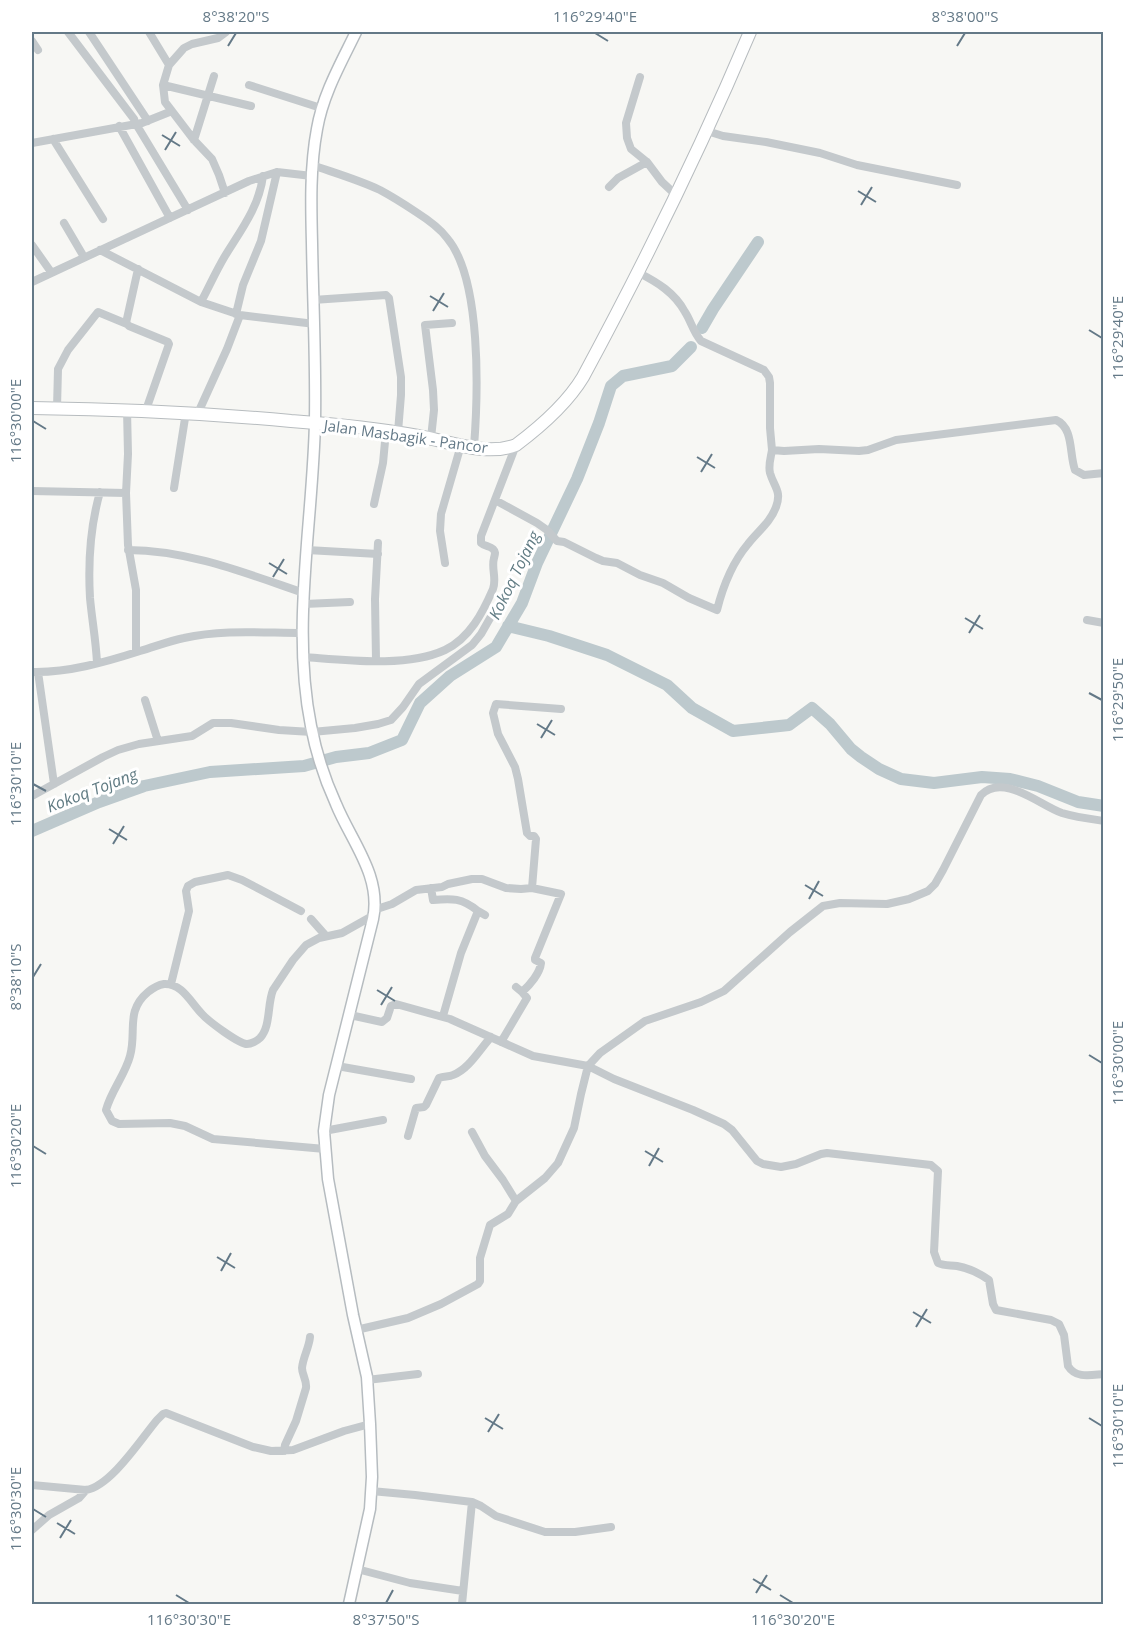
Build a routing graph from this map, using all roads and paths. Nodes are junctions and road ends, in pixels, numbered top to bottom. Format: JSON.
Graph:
{"nodes":[{"id":1,"x":68,"y":32,"type":"edge"},
{"id":2,"x":89,"y":32,"type":"edge"},
{"id":3,"x":149,"y":32,"type":"edge"},
{"id":4,"x":226,"y":32,"type":"edge"},
{"id":5,"x":356,"y":32,"type":"edge"},
{"id":6,"x":750,"y":32,"type":"edge"},
{"id":7,"x":32,"y":41,"type":"edge"},
{"id":8,"x":38,"y":50,"type":"dead end"},
{"id":9,"x":169,"y":66,"type":"junction"},
{"id":10,"x":214,"y":76,"type":"dead end"},
{"id":11,"x":640,"y":77,"type":"dead end"},
{"id":12,"x":163,"y":84,"type":"junction"},
{"id":13,"x":249,"y":85,"type":"dead end"},
{"id":14,"x":207,"y":96,"type":"junction"},
{"id":15,"x":251,"y":106,"type":"dead end"},
{"id":16,"x":321,"y":108,"type":"junction"},
{"id":17,"x":172,"y":111,"type":"junction"},
{"id":18,"x":148,"y":121,"type":"junction"},
{"id":19,"x":135,"y":122,"type":"junction"},
{"id":20,"x":119,"y":126,"type":"junction"},
{"id":21,"x":707,"y":131,"type":"junction"},
{"id":22,"x":53,"y":139,"type":"junction"},
{"id":23,"x":194,"y":140,"type":"junction"},
{"id":24,"x":32,"y":143,"type":"edge"},
{"id":25,"x":647,"y":162,"type":"junction"},
{"id":26,"x":312,"y":170,"type":"junction"},
{"id":27,"x":277,"y":172,"type":"junction"},
{"id":28,"x":263,"y":176,"type":"junction"},
{"id":29,"x":957,"y":185,"type":"dead end"},
{"id":30,"x":609,"y":187,"type":"dead end"},
{"id":31,"x":225,"y":193,"type":"junction"},
{"id":32,"x":677,"y":196,"type":"junction"},
{"id":33,"x":188,"y":210,"type":"junction"},
{"id":34,"x":170,"y":218,"type":"junction"},
{"id":35,"x":103,"y":219,"type":"dead end"},
{"id":36,"x":64,"y":223,"type":"dead end"},
{"id":37,"x":32,"y":245,"type":"edge"},
{"id":38,"x":100,"y":250,"type":"junction"},
{"id":39,"x":84,"y":257,"type":"junction"},
{"id":40,"x":138,"y":269,"type":"junction"},
{"id":41,"x":51,"y":272,"type":"junction"},
{"id":42,"x":639,"y":273,"type":"junction"},
{"id":43,"x":32,"y":282,"type":"edge"},
{"id":44,"x":313,"y":300,"type":"junction"},
{"id":45,"x":201,"y":302,"type":"junction"},
{"id":46,"x":238,"y":315,"type":"junction"},
{"id":47,"x":452,"y":323,"type":"dead end"},
{"id":48,"x":127,"y":324,"type":"junction"},
{"id":49,"x":315,"y":324,"type":"junction"},
{"id":50,"x":32,"y":408,"type":"edge"},
{"id":51,"x":57,"y":408,"type":"junction"},
{"id":52,"x":126,"y":410,"type":"junction"},
{"id":53,"x":146,"y":410,"type":"junction"},
{"id":54,"x":192,"y":412,"type":"junction"},
{"id":55,"x":315,"y":423,"type":"junction"},
{"id":56,"x":392,"y":431,"type":"junction"},
{"id":57,"x":431,"y":438,"type":"junction"},
{"id":58,"x":461,"y":445,"type":"junction"},
{"id":59,"x":516,"y":445,"type":"junction"},
{"id":60,"x":474,"y":447,"type":"junction"},
{"id":61,"x":772,"y":450,"type":"junction"},
{"id":62,"x":1104,"y":473,"type":"edge"},
{"id":63,"x":174,"y":488,"type":"dead end"},
{"id":64,"x":32,"y":491,"type":"edge"},
{"id":65,"x":100,"y":492,"type":"junction"},
{"id":66,"x":126,"y":494,"type":"junction"},
{"id":67,"x":495,"y":500,"type":"junction"},
{"id":68,"x":374,"y":504,"type":"dead end"},
{"id":69,"x":378,"y":543,"type":"dead end"},
{"id":70,"x":128,"y":550,"type":"junction"},
{"id":71,"x":307,"y":550,"type":"junction"},
{"id":72,"x":378,"y":554,"type":"junction"},
{"id":73,"x":445,"y":563,"type":"dead end"},
{"id":74,"x":304,"y":592,"type":"junction"},
{"id":75,"x":350,"y":602,"type":"dead end"},
{"id":76,"x":304,"y":604,"type":"junction"},
{"id":77,"x":497,"y":606,"type":"dead end"},
{"id":78,"x":1087,"y":620,"type":"dead end"},
{"id":79,"x":1104,"y":623,"type":"edge"},
{"id":80,"x":303,"y":633,"type":"junction"},
{"id":81,"x":136,"y":652,"type":"junction"},
{"id":82,"x":303,"y":657,"type":"junction"},
{"id":83,"x":376,"y":660,"type":"junction"},
{"id":84,"x":97,"y":663,"type":"junction"},
{"id":85,"x":34,"y":672,"type":"edge"},
{"id":86,"x":145,"y":700,"type":"dead end"},
{"id":87,"x":561,"y":709,"type":"dead end"},
{"id":88,"x":312,"y":732,"type":"junction"},
{"id":89,"x":158,"y":738,"type":"junction"},
{"id":90,"x":54,"y":784,"type":"junction"},
{"id":91,"x":32,"y":796,"type":"edge"},
{"id":92,"x":1104,"y":821,"type":"edge"},
{"id":93,"x":432,"y":888,"type":"junction"},
{"id":94,"x":532,"y":888,"type":"junction"},
{"id":95,"x":301,"y":911,"type":"dead end"},
{"id":96,"x":374,"y":912,"type":"junction"},
{"id":97,"x":311,"y":919,"type":"dead end"},
{"id":98,"x":326,"y":936,"type":"junction"},
{"id":99,"x":171,"y":984,"type":"junction"},
{"id":100,"x":350,"y":1015,"type":"junction"},
{"id":101,"x":443,"y":1017,"type":"junction"},
{"id":102,"x":491,"y":1037,"type":"junction"},
{"id":103,"x":501,"y":1042,"type":"junction"},
{"id":104,"x":337,"y":1066,"type":"junction"},
{"id":105,"x":588,"y":1066,"type":"junction"},
{"id":106,"x":411,"y":1079,"type":"dead end"},
{"id":107,"x":383,"y":1120,"type":"dead end"},
{"id":108,"x":324,"y":1131,"type":"junction"},
{"id":109,"x":472,"y":1132,"type":"dead end"},
{"id":110,"x":408,"y":1136,"type":"dead end"},
{"id":111,"x":325,"y":1149,"type":"junction"},
{"id":112,"x":516,"y":1201,"type":"junction"},
{"id":113,"x":356,"y":1330,"type":"junction"},
{"id":114,"x":310,"y":1337,"type":"dead end"},
{"id":115,"x":418,"y":1374,"type":"dead end"},
{"id":116,"x":1104,"y":1374,"type":"edge"},
{"id":117,"x":367,"y":1380,"type":"junction"},
{"id":118,"x":370,"y":1424,"type":"junction"},
{"id":119,"x":284,"y":1451,"type":"junction"},
{"id":120,"x":32,"y":1485,"type":"edge"},
{"id":121,"x":86,"y":1490,"type":"junction"},
{"id":122,"x":371,"y":1491,"type":"junction"},
{"id":123,"x":471,"y":1502,"type":"junction"},
{"id":124,"x":611,"y":1527,"type":"dead end"},
{"id":125,"x":32,"y":1530,"type":"edge"},
{"id":126,"x":357,"y":1569,"type":"junction"},
{"id":127,"x":463,"y":1591,"type":"junction"},
{"id":128,"x":349,"y":1605,"type":"edge"},
{"id":129,"x":462,"y":1605,"type":"edge"}],
"edges":[{"from":1,"to":19,"type":"street"},
{"from":2,"to":18,"type":"street"},
{"from":3,"to":9,"type":"street"},
{"from":4,"to":9,"type":"street"},
{"from":5,"to":16,"type":"street"},
{"from":6,"to":21,"type":"main road"},
{"from":7,"to":8,"type":"street"},
{"from":9,"to":12,"type":"street"},
{"from":10,"to":14,"type":"street"},
{"from":11,"to":25,"type":"street"},
{"from":12,"to":14,"type":"street"},
{"from":12,"to":17,"type":"street"},
{"from":13,"to":16,"type":"street"},
{"from":14,"to":15,"type":"street"},
{"from":14,"to":23,"type":"street"},
{"from":16,"to":26,"type":"street"},
{"from":17,"to":18,"type":"street"},
{"from":17,"to":23,"type":"street"},
{"from":18,"to":19,"type":"street"},
{"from":19,"to":20,"type":"street"},
{"from":19,"to":33,"type":"street"},
{"from":20,"to":22,"type":"street"},
{"from":20,"to":34,"type":"street"},
{"from":21,"to":29,"type":"street"},
{"from":21,"to":32,"type":"main road"},
{"from":22,"to":24,"type":"street"},
{"from":22,"to":35,"type":"street"},
{"from":23,"to":31,"type":"street"},
{"from":25,"to":30,"type":"street"},
{"from":25,"to":32,"type":"street"},
{"from":26,"to":27,"type":"street"},
{"from":26,"to":44,"type":"street"},
{"from":26,"to":60,"type":"street"},
{"from":27,"to":28,"type":"street"},
{"from":27,"to":46,"type":"street"},
{"from":28,"to":31,"type":"street"},
{"from":28,"to":45,"type":"street"},
{"from":31,"to":33,"type":"street"},
{"from":32,"to":42,"type":"main road"},
{"from":33,"to":34,"type":"street"},
{"from":34,"to":38,"type":"street"},
{"from":36,"to":39,"type":"street"},
{"from":37,"to":41,"type":"street"},
{"from":38,"to":39,"type":"street"},
{"from":38,"to":40,"type":"street"},
{"from":39,"to":41,"type":"street"},
{"from":40,"to":45,"type":"street"},
{"from":40,"to":48,"type":"street"},
{"from":41,"to":43,"type":"street"},
{"from":42,"to":59,"type":"main road"},
{"from":42,"to":61,"type":"street"},
{"from":44,"to":49,"type":"street"},
{"from":44,"to":56,"type":"street"},
{"from":45,"to":46,"type":"street"},
{"from":46,"to":49,"type":"street"},
{"from":46,"to":54,"type":"street"},
{"from":47,"to":57,"type":"street"},
{"from":48,"to":51,"type":"street"},
{"from":48,"to":53,"type":"street"},
{"from":49,"to":55,"type":"street"},
{"from":50,"to":51,"type":"main road","name":"Jalan Masbagik - Pancor"},
{"from":51,"to":52,"type":"main road","name":"Jalan Masbagik - Pancor"},
{"from":52,"to":53,"type":"main road","name":"Jalan Masbagik - Pancor"},
{"from":52,"to":66,"type":"street"},
{"from":53,"to":54,"type":"main road","name":"Jalan Masbagik - Pancor"},
{"from":54,"to":55,"type":"main road","name":"Jalan Masbagik - Pancor"},
{"from":54,"to":63,"type":"street"},
{"from":55,"to":56,"type":"main road","name":"Jalan Masbagik - Pancor"},
{"from":55,"to":71,"type":"street"},
{"from":56,"to":57,"type":"main road","name":"Jalan Masbagik - Pancor"},
{"from":56,"to":68,"type":"street"},
{"from":57,"to":58,"type":"main road","name":"Jalan Masbagik - Pancor"},
{"from":58,"to":60,"type":"main road","name":"Jalan Masbagik - Pancor"},
{"from":58,"to":73,"type":"street"},
{"from":59,"to":60,"type":"main road","name":"Jalan Masbagik - Pancor"},
{"from":59,"to":67,"type":"street"},
{"from":61,"to":62,"type":"street"},
{"from":61,"to":67,"type":"street"},
{"from":64,"to":65,"type":"street"},
{"from":65,"to":66,"type":"street"},
{"from":65,"to":84,"type":"street"},
{"from":66,"to":70,"type":"street"},
{"from":67,"to":83,"type":"street"},
{"from":69,"to":72,"type":"street"},
{"from":70,"to":74,"type":"street"},
{"from":70,"to":81,"type":"street"},
{"from":71,"to":72,"type":"street"},
{"from":71,"to":74,"type":"street"},
{"from":72,"to":83,"type":"street"},
{"from":74,"to":76,"type":"street"},
{"from":75,"to":76,"type":"street"},
{"from":76,"to":80,"type":"street"},
{"from":77,"to":88,"type":"street"},
{"from":78,"to":79,"type":"street"},
{"from":80,"to":81,"type":"street"},
{"from":80,"to":82,"type":"street"},
{"from":81,"to":84,"type":"street"},
{"from":82,"to":83,"type":"street"},
{"from":82,"to":88,"type":"street"},
{"from":84,"to":85,"type":"street"},
{"from":85,"to":90,"type":"street"},
{"from":86,"to":89,"type":"street"},
{"from":87,"to":94,"type":"street"},
{"from":88,"to":89,"type":"street"},
{"from":88,"to":96,"type":"street"},
{"from":89,"to":90,"type":"street"},
{"from":90,"to":91,"type":"street"},
{"from":92,"to":105,"type":"street"},
{"from":93,"to":94,"type":"street"},
{"from":93,"to":96,"type":"street"},
{"from":93,"to":101,"type":"street"},
{"from":94,"to":103,"type":"street"},
{"from":95,"to":99,"type":"street"},
{"from":96,"to":98,"type":"street"},
{"from":96,"to":100,"type":"street"},
{"from":97,"to":98,"type":"street"},
{"from":98,"to":99,"type":"street"},
{"from":99,"to":111,"type":"street"},
{"from":100,"to":101,"type":"street"},
{"from":100,"to":104,"type":"street"},
{"from":101,"to":102,"type":"street"},
{"from":102,"to":103,"type":"street"},
{"from":102,"to":110,"type":"street"},
{"from":103,"to":105,"type":"street"},
{"from":104,"to":106,"type":"street"},
{"from":104,"to":108,"type":"street"},
{"from":105,"to":112,"type":"street"},
{"from":105,"to":116,"type":"street"},
{"from":107,"to":108,"type":"street"},
{"from":108,"to":111,"type":"street"},
{"from":109,"to":112,"type":"street"},
{"from":111,"to":113,"type":"street"},
{"from":112,"to":113,"type":"street"},
{"from":113,"to":117,"type":"street"},
{"from":114,"to":119,"type":"street"},
{"from":115,"to":117,"type":"street"},
{"from":117,"to":118,"type":"street"},
{"from":118,"to":119,"type":"street"},
{"from":118,"to":122,"type":"street"},
{"from":119,"to":121,"type":"street"},
{"from":120,"to":121,"type":"street"},
{"from":121,"to":125,"type":"street"},
{"from":122,"to":123,"type":"street"},
{"from":122,"to":126,"type":"street"},
{"from":123,"to":124,"type":"street"},
{"from":123,"to":127,"type":"street"},
{"from":126,"to":127,"type":"street"},
{"from":126,"to":128,"type":"street"},
{"from":127,"to":129,"type":"street"}]}
